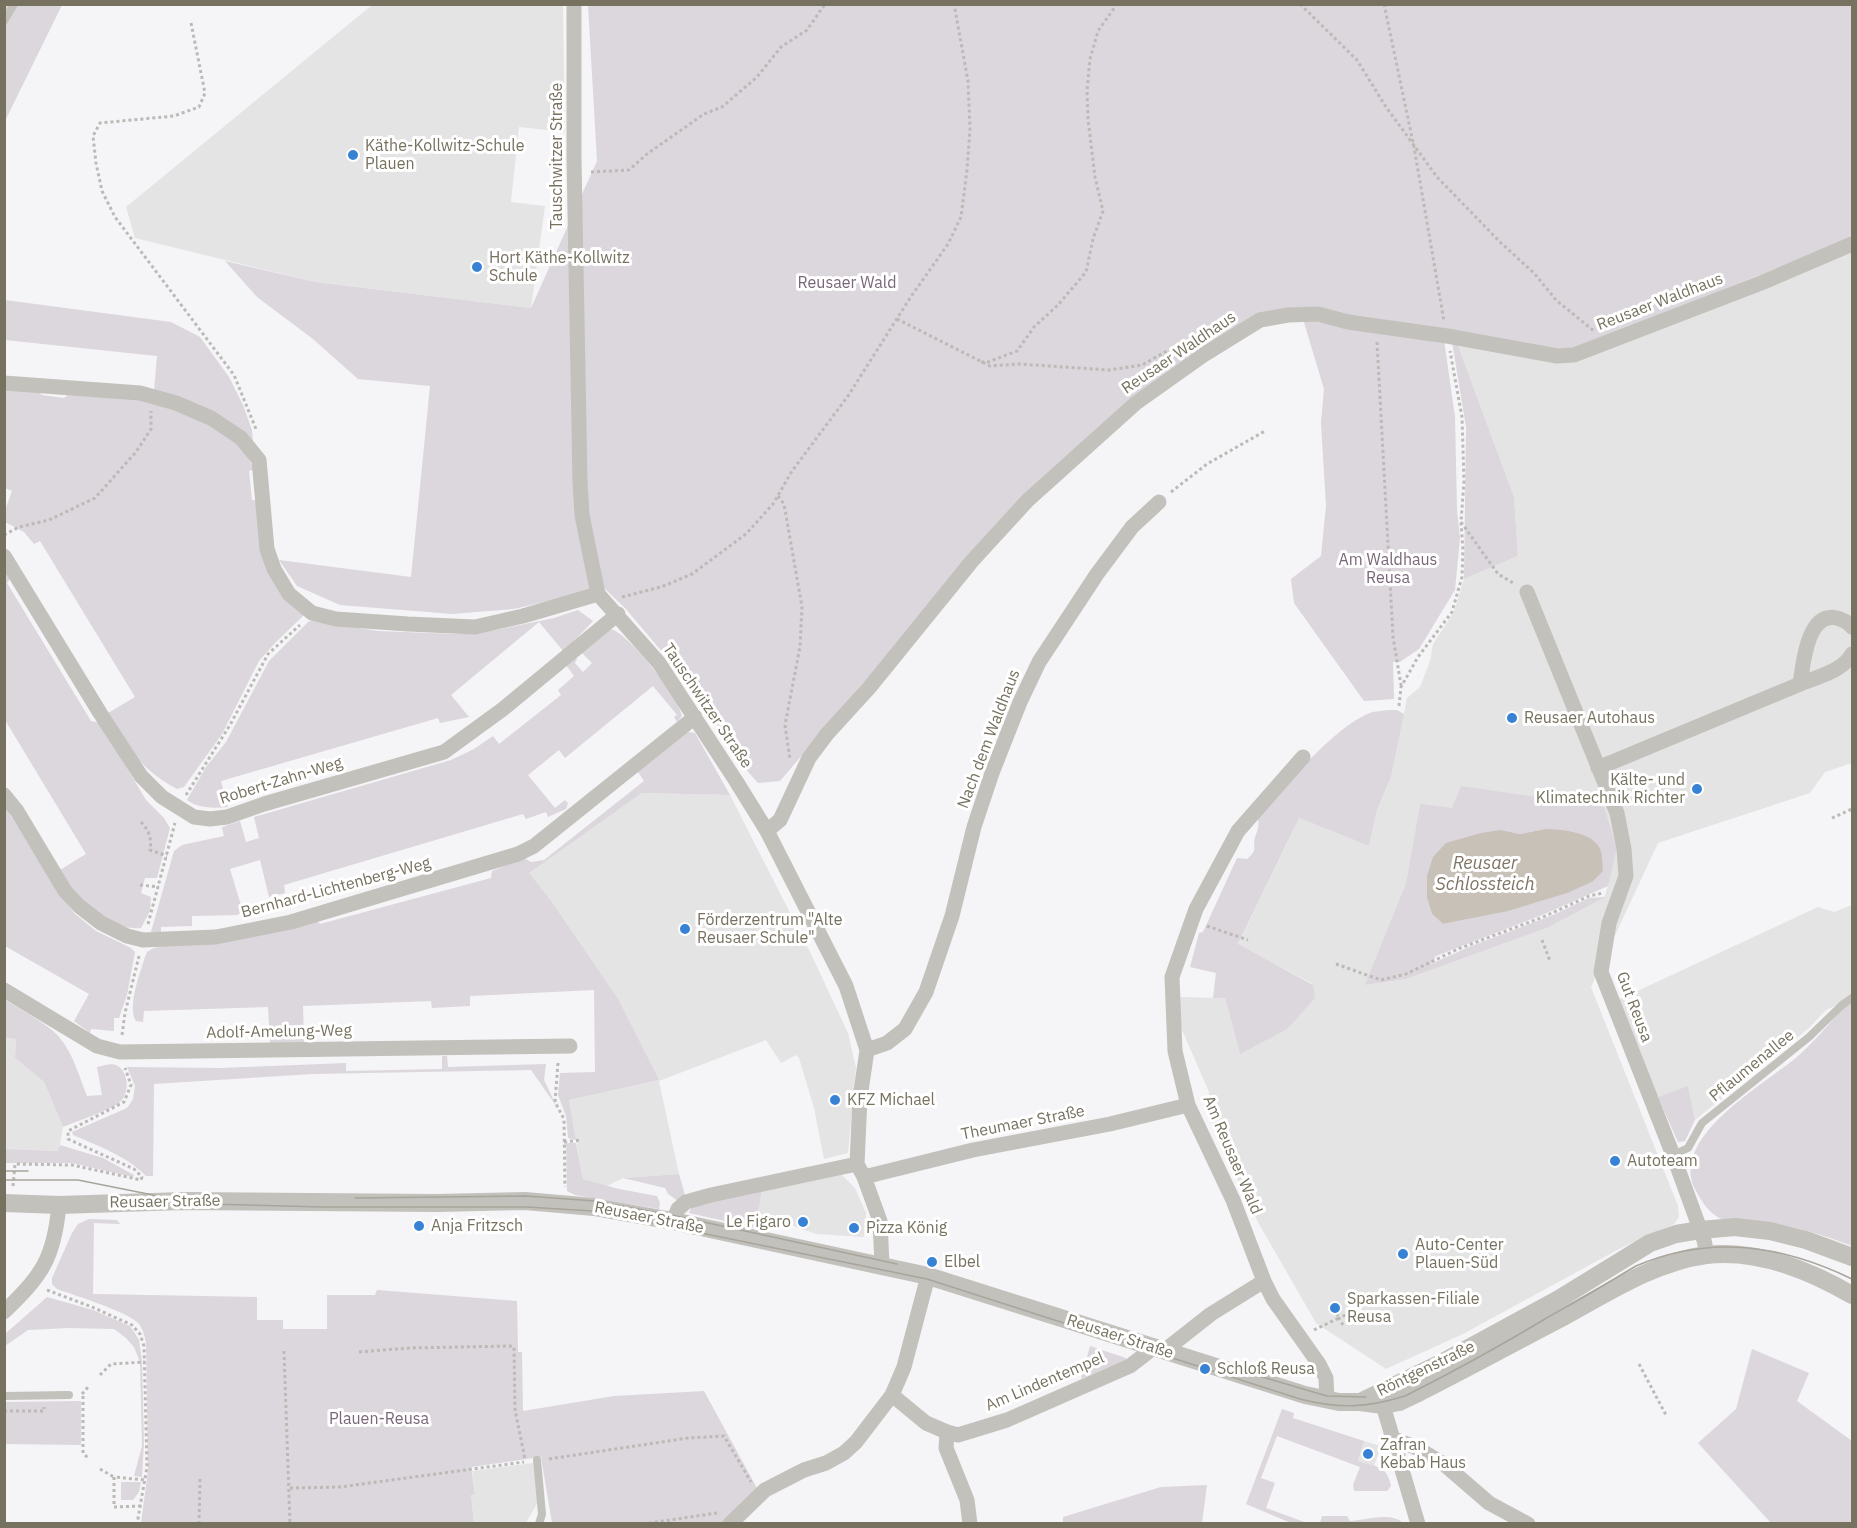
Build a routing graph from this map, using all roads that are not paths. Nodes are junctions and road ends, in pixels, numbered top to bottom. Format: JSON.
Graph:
{"nodes":[{"id":1,"x":14,"y":4,"type":"edge"},
{"id":2,"x":574,"y":4,"type":"edge"},
{"id":3,"x":4,"y":21,"type":"edge"},
{"id":4,"x":1852,"y":244,"type":"edge"},
{"id":5,"x":4,"y":383,"type":"edge"},
{"id":6,"x":1159,"y":502,"type":"road end"},
{"id":7,"x":4,"y":556,"type":"edge"},
{"id":8,"x":1527,"y":592,"type":"road end"},
{"id":9,"x":602,"y":597,"type":"junction"},
{"id":10,"x":618,"y":614,"type":"junction"},
{"id":11,"x":1852,"y":627,"type":"edge"},
{"id":12,"x":1852,"y":654,"type":"edge"},
{"id":13,"x":1800,"y":684,"type":"junction"},
{"id":14,"x":695,"y":717,"type":"junction"},
{"id":15,"x":1303,"y":757,"type":"dead end"},
{"id":16,"x":1598,"y":768,"type":"junction"},
{"id":17,"x":4,"y":795,"type":"edge"},
{"id":18,"x":767,"y":831,"type":"junction"},
{"id":19,"x":4,"y":990,"type":"edge"},
{"id":20,"x":1852,"y":999,"type":"edge"},
{"id":21,"x":565,"y":1046,"type":"road end"},
{"id":22,"x":867,"y":1050,"type":"junction"},
{"id":23,"x":1188,"y":1105,"type":"junction"},
{"id":24,"x":1673,"y":1155,"type":"junction"},
{"id":25,"x":860,"y":1170,"type":"junction"},
{"id":26,"x":4,"y":1203,"type":"edge"},
{"id":27,"x":59,"y":1205,"type":"junction"},
{"id":28,"x":673,"y":1221,"type":"junction"},
{"id":29,"x":1700,"y":1230,"type":"junction"},
{"id":30,"x":1707,"y":1255,"type":"junction"},
{"id":31,"x":1852,"y":1257,"type":"edge"},
{"id":32,"x":882,"y":1265,"type":"junction"},
{"id":33,"x":928,"y":1276,"type":"junction"},
{"id":34,"x":1264,"y":1281,"type":"junction"},
{"id":35,"x":1852,"y":1295,"type":"edge"},
{"id":36,"x":4,"y":1312,"type":"edge"},
{"id":37,"x":1157,"y":1349,"type":"junction"},
{"id":38,"x":69,"y":1395,"type":"dead end"},
{"id":39,"x":892,"y":1395,"type":"junction"},
{"id":40,"x":4,"y":1396,"type":"edge"},
{"id":41,"x":1381,"y":1399,"type":"junction"},
{"id":42,"x":1327,"y":1400,"type":"junction"},
{"id":43,"x":1360,"y":1402,"type":"joint"},
{"id":44,"x":947,"y":1432,"type":"junction"},
{"id":45,"x":1394,"y":1439,"type":"junction"},
{"id":46,"x":537,"y":1460,"type":"dead end"},
{"id":47,"x":726,"y":1518,"type":"edge"},
{"id":48,"x":539,"y":1524,"type":"edge"},
{"id":49,"x":970,"y":1524,"type":"edge"},
{"id":50,"x":1418,"y":1524,"type":"edge"},
{"id":51,"x":1528,"y":1524,"type":"edge"}],
"edges":[{"from":1,"to":3,"type":"lane"},
{"from":2,"to":9,"type":"street","name":"Tauschwitzer Straße"},
{"from":4,"to":18,"type":"street","name":"Reusaer Waldhaus"},
{"from":5,"to":9,"type":"street"},
{"from":6,"to":22,"type":"street","name":"Nach dem Waldhaus"},
{"from":7,"to":10,"type":"street","name":"Robert-Zahn-Weg"},
{"from":8,"to":16,"type":"street","name":"Gut Reusa"},
{"from":9,"to":10,"type":"street","name":"Tauschwitzer Straße"},
{"from":10,"to":14,"type":"street","name":"Tauschwitzer Straße"},
{"from":11,"to":13,"type":"street"},
{"from":12,"to":13,"type":"street"},
{"from":13,"to":16,"type":"street"},
{"from":14,"to":17,"type":"street","name":"Bernhard-Lichtenberg-Weg"},
{"from":14,"to":18,"type":"street","name":"Tauschwitzer Straße"},
{"from":15,"to":23,"type":"street","name":"Am Reusaer Wald"},
{"from":16,"to":24,"type":"street","name":"Gut Reusa"},
{"from":18,"to":22,"type":"street","name":"Tauschwitzer Straße"},
{"from":19,"to":21,"type":"street","name":"Adolf-Amelung-Weg"},
{"from":20,"to":24,"type":"lane","name":"Pflaumenallee"},
{"from":22,"to":25,"type":"street","name":"Tauschwitzer Straße"},
{"from":23,"to":25,"type":"street","name":"Theumaer Straße"},
{"from":23,"to":34,"type":"street","name":"Am Reusaer Wald"},
{"from":24,"to":29,"type":"street","name":"Gut Reusa"},
{"from":25,"to":28,"type":"street"},
{"from":25,"to":32,"type":"street","name":"Tauschwitzer Straße"},
{"from":26,"to":27,"type":"street","name":"Reusaer Straße"},
{"from":27,"to":28,"type":"street","name":"Reusaer Straße"},
{"from":27,"to":36,"type":"street"},
{"from":28,"to":32,"type":"street","name":"Reusaer Straße"},
{"from":29,"to":30,"type":"street","name":"Gut Reusa"},
{"from":29,"to":31,"type":"street","name":"Röntgenstraße"},
{"from":29,"to":41,"type":"street","name":"Röntgenstraße"},
{"from":30,"to":35,"type":"street","name":"Röntgenstraße"},
{"from":30,"to":41,"type":"street","name":"Röntgenstraße"},
{"from":32,"to":33,"type":"street","name":"Reusaer Straße"},
{"from":33,"to":37,"type":"street","name":"Reusaer Straße"},
{"from":33,"to":39,"type":"street"},
{"from":34,"to":37,"type":"street"},
{"from":34,"to":42,"type":"street","name":"Am Reusaer Wald"},
{"from":37,"to":42,"type":"street","name":"Reusaer Straße"},
{"from":37,"to":44,"type":"street","name":"Am Lindentempel"},
{"from":38,"to":40,"type":"lane"},
{"from":39,"to":44,"type":"street"},
{"from":39,"to":47,"type":"street"},
{"from":41,"to":43,"type":"street","name":"Röntgenstraße"},
{"from":41,"to":45,"type":"street"},
{"from":42,"to":43,"type":"street","name":"Reusaer Straße"},
{"from":44,"to":49,"type":"street"},
{"from":45,"to":50,"type":"street"},
{"from":45,"to":51,"type":"street"},
{"from":46,"to":48,"type":"lane"}]}
